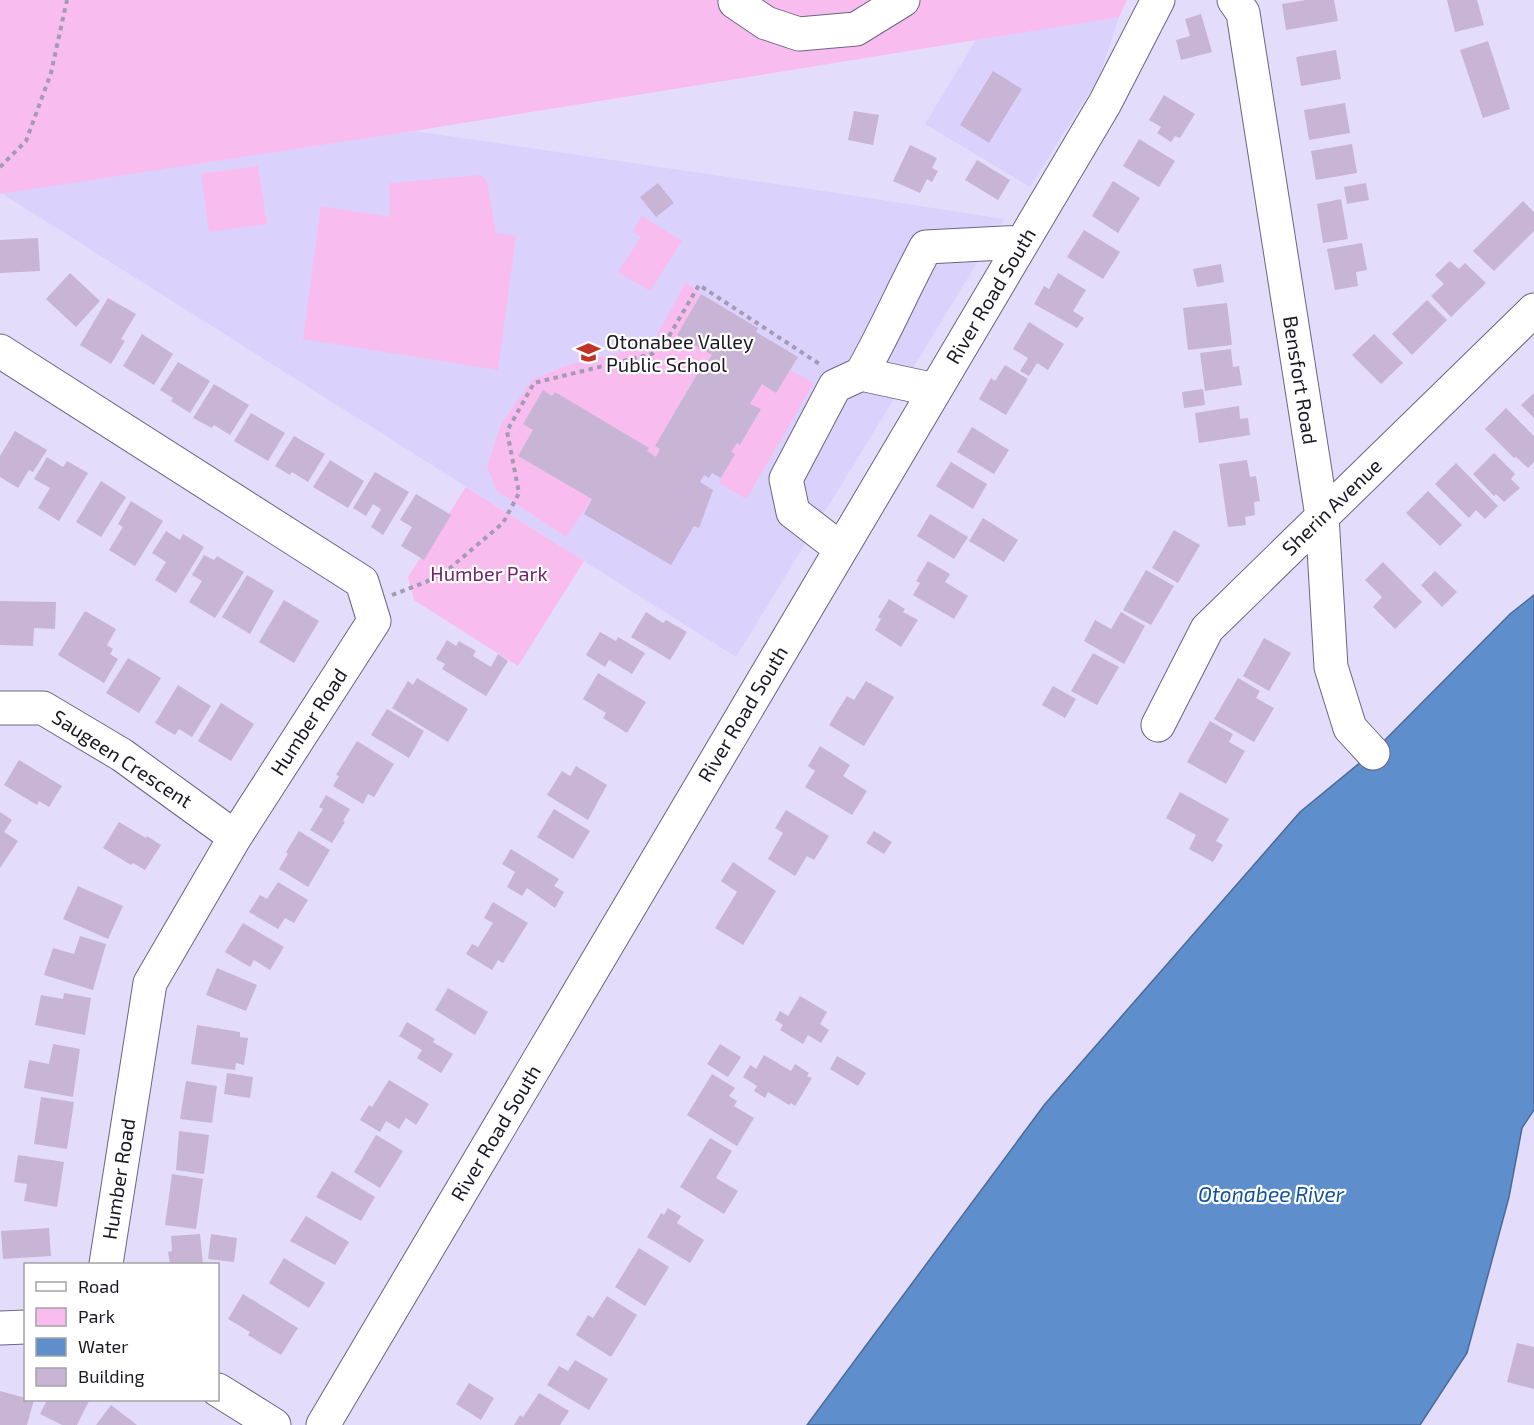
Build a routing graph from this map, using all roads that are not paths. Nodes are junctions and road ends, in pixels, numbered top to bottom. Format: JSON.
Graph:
{"nodes":[{"id":1,"x":903,"y":0,"type":"edge"},
{"id":2,"x":1158,"y":0,"type":"edge"},
{"id":3,"x":1234,"y":0,"type":"edge"},
{"id":4,"x":735,"y":2,"type":"dead end"},
{"id":5,"x":1022,"y":242,"type":"junction"},
{"id":6,"x":1534,"y":310,"type":"edge"},
{"id":7,"x":0,"y":351,"type":"edge"},
{"id":8,"x":861,"y":374,"type":"junction"},
{"id":9,"x":936,"y":390,"type":"junction"},
{"id":10,"x":1322,"y":516,"type":"junction"},
{"id":11,"x":841,"y":549,"type":"junction"},
{"id":12,"x":0,"y":708,"type":"edge"},
{"id":13,"x":1158,"y":725,"type":"dead end"},
{"id":14,"x":1373,"y":753,"type":"dead end"},
{"id":15,"x":235,"y":837,"type":"junction"},
{"id":16,"x":106,"y":1263,"type":"edge"},
{"id":17,"x":24,"y":1327,"type":"edge"},
{"id":18,"x":0,"y":1328,"type":"edge"},
{"id":19,"x":219,"y":1391,"type":"edge"},
{"id":20,"x":274,"y":1425,"type":"edge"},
{"id":21,"x":324,"y":1425,"type":"edge"}],
"edges":[{"from":1,"to":4,"type":"street"},
{"from":2,"to":5,"type":"street","name":"River Road South"},
{"from":3,"to":10,"type":"street","name":"Bensfort Road"},
{"from":5,"to":8,"type":"street"},
{"from":5,"to":9,"type":"street","name":"River Road South"},
{"from":6,"to":10,"type":"street","name":"Sherin Avenue"},
{"from":7,"to":15,"type":"street","name":"Humber Road"},
{"from":8,"to":9,"type":"street"},
{"from":8,"to":11,"type":"street"},
{"from":9,"to":11,"type":"street","name":"River Road South"},
{"from":10,"to":13,"type":"street","name":"Sherin Avenue"},
{"from":10,"to":14,"type":"street","name":"Bensfort Road"},
{"from":11,"to":21,"type":"street","name":"River Road South"},
{"from":12,"to":15,"type":"street","name":"Saugeen Crescent"},
{"from":15,"to":16,"type":"street","name":"Humber Road"},
{"from":17,"to":18,"type":"street"},
{"from":19,"to":20,"type":"street"}]}
